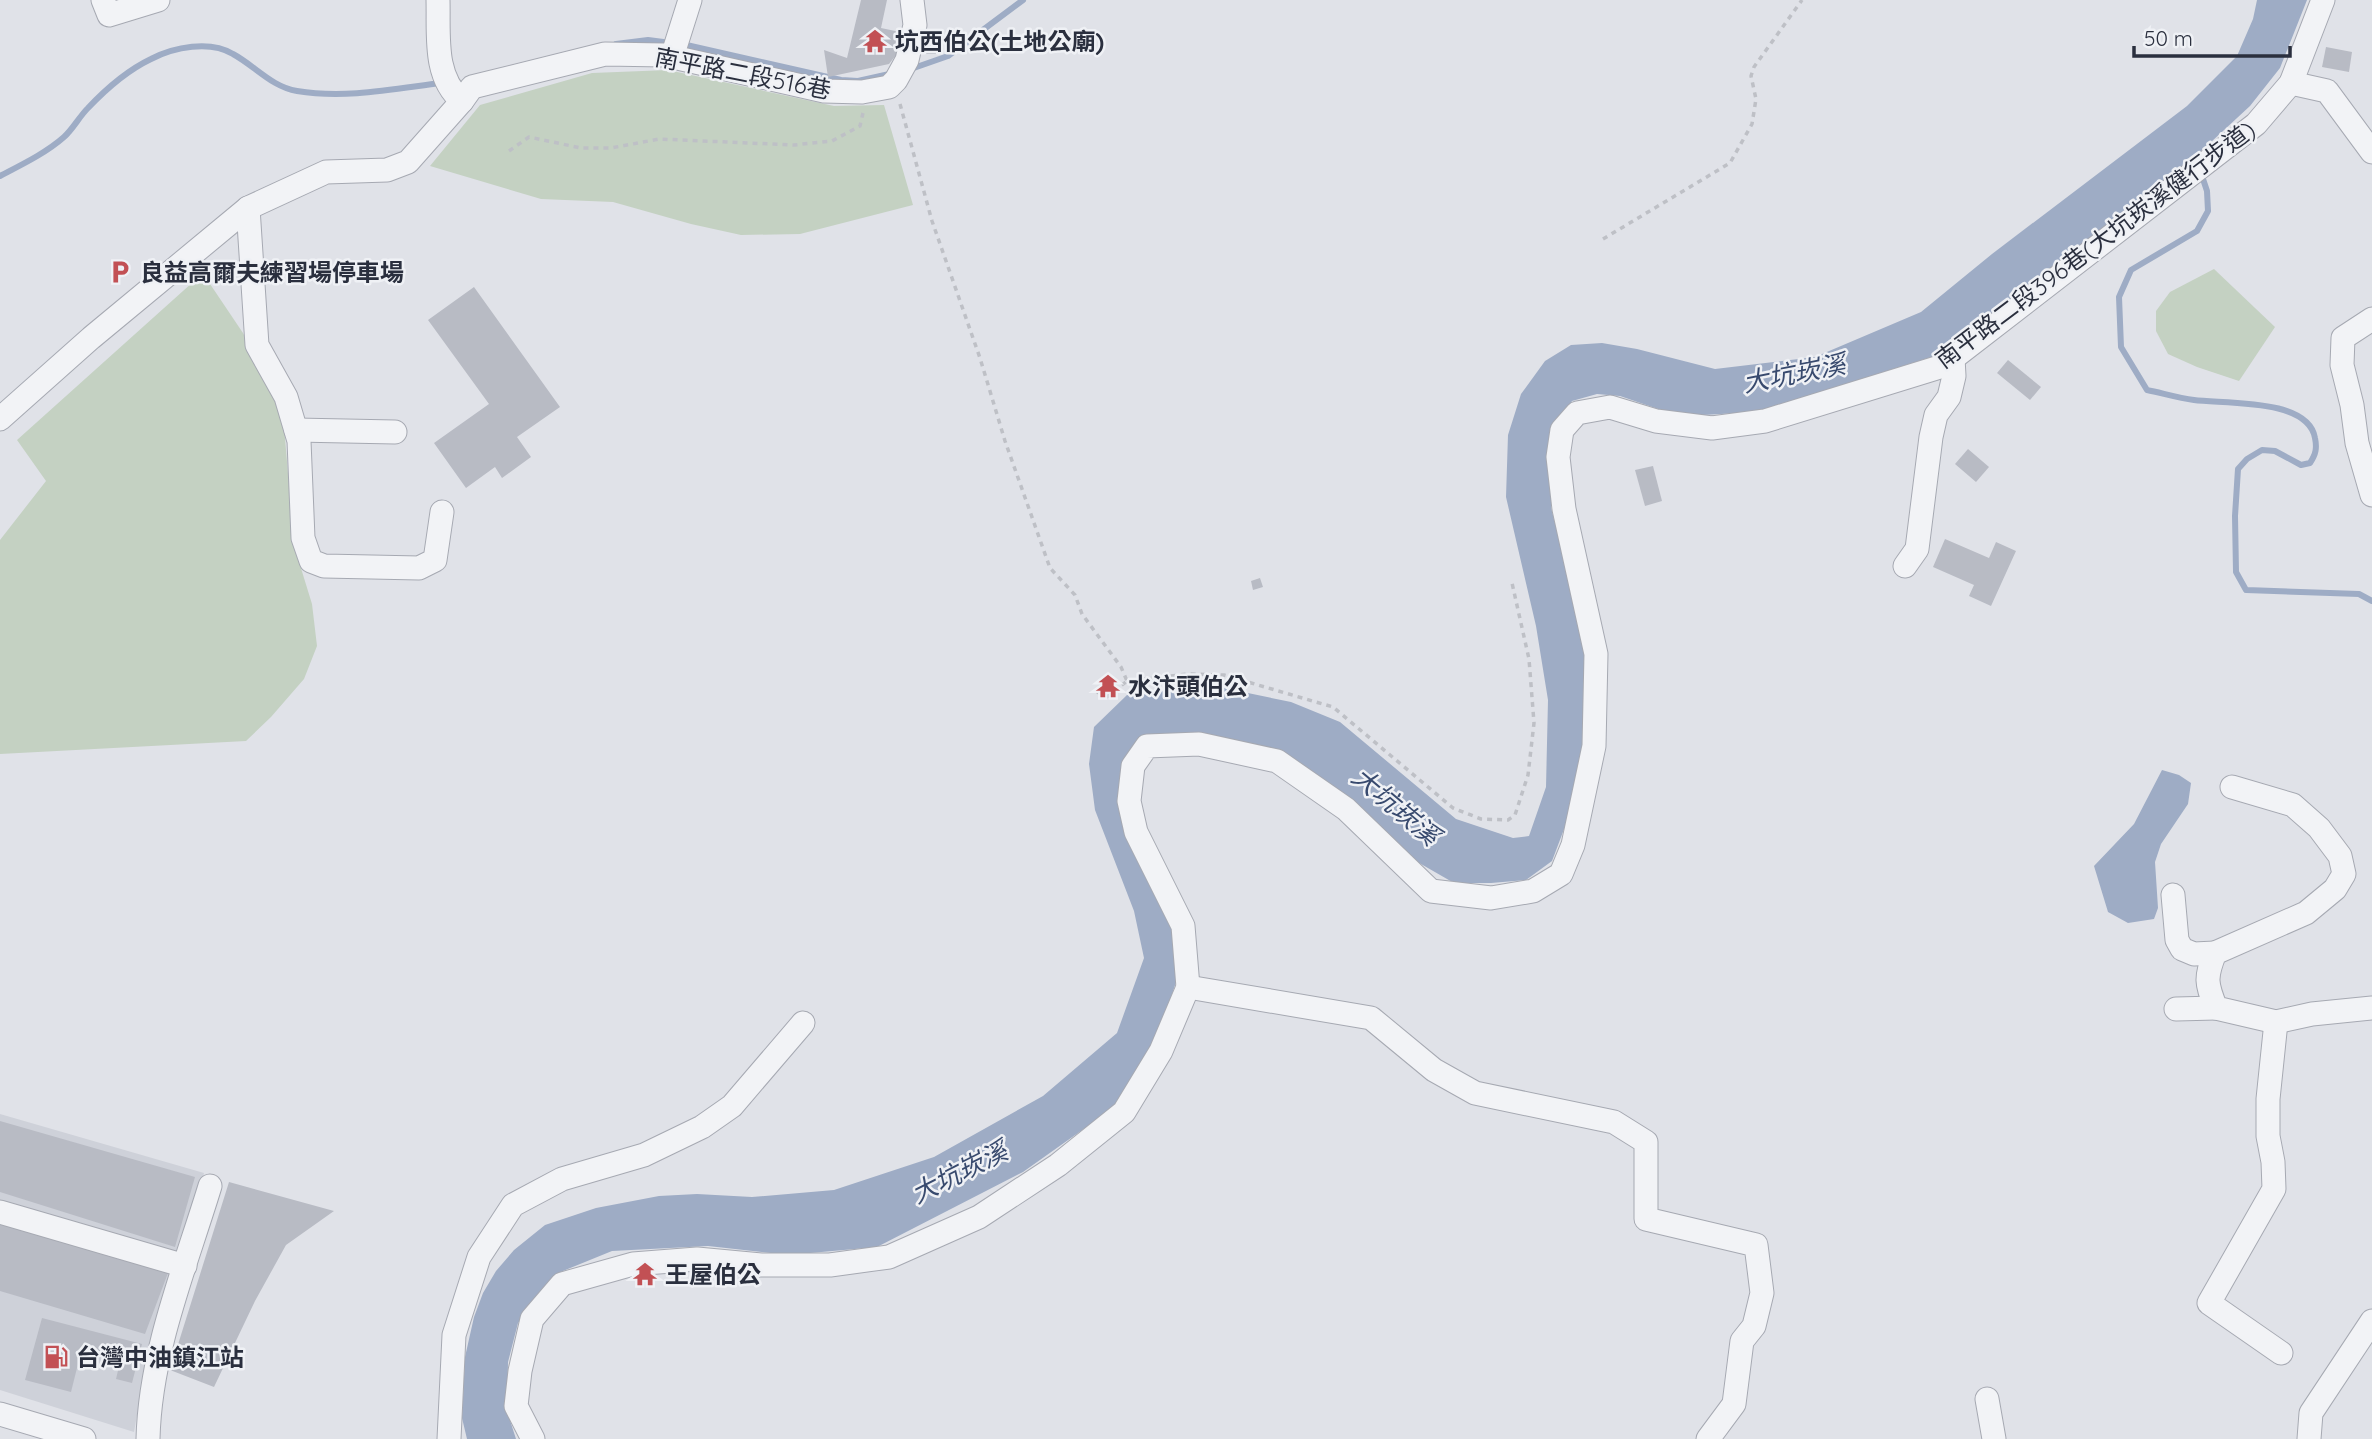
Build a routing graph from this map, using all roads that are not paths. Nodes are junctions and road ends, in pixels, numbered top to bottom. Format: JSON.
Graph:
{"nodes":[{"id":1,"x":103,"y":0,"type":"edge"},
{"id":2,"x":158,"y":0,"type":"edge"},
{"id":3,"x":438,"y":0,"type":"edge"},
{"id":4,"x":690,"y":0,"type":"edge"},
{"id":5,"x":912,"y":0,"type":"edge"},
{"id":6,"x":2323,"y":0,"type":"edge"},
{"id":7,"x":672,"y":56,"type":"junction"},
{"id":8,"x":2291,"y":83,"type":"junction"},
{"id":9,"x":457,"y":97,"type":"junction"},
{"id":10,"x":2372,"y":152,"type":"edge"},
{"id":11,"x":248,"y":208,"type":"junction"},
{"id":12,"x":2372,"y":319,"type":"edge"},
{"id":13,"x":1953,"y":358,"type":"junction"},
{"id":14,"x":0,"y":419,"type":"edge"},
{"id":15,"x":296,"y":430,"type":"junction"},
{"id":16,"x":395,"y":432,"type":"dead end"},
{"id":17,"x":2372,"y":495,"type":"edge"},
{"id":18,"x":442,"y":512,"type":"dead end"},
{"id":19,"x":1905,"y":566,"type":"dead end"},
{"id":20,"x":2232,"y":787,"type":"dead end"},
{"id":21,"x":2173,"y":895,"type":"dead end"},
{"id":22,"x":2215,"y":953,"type":"junction"},
{"id":23,"x":1188,"y":987,"type":"junction"},
{"id":24,"x":2216,"y":1008,"type":"junction"},
{"id":25,"x":2372,"y":1008,"type":"edge"},
{"id":26,"x":2176,"y":1009,"type":"dead end"},
{"id":27,"x":2276,"y":1022,"type":"junction"},
{"id":28,"x":803,"y":1023,"type":"dead end"},
{"id":29,"x":210,"y":1185,"type":"dead end"},
{"id":30,"x":0,"y":1212,"type":"edge"},
{"id":31,"x":185,"y":1266,"type":"junction"},
{"id":32,"x":2372,"y":1321,"type":"edge"},
{"id":33,"x":2281,"y":1353,"type":"dead end"},
{"id":34,"x":1987,"y":1398,"type":"dead end"},
{"id":35,"x":0,"y":1414,"type":"edge"},
{"id":36,"x":84,"y":1439,"type":"edge"},
{"id":37,"x":148,"y":1439,"type":"edge"},
{"id":38,"x":449,"y":1439,"type":"edge"},
{"id":39,"x":533,"y":1439,"type":"edge"},
{"id":40,"x":1708,"y":1439,"type":"edge"},
{"id":41,"x":1994,"y":1439,"type":"edge"},
{"id":42,"x":2309,"y":1439,"type":"edge"}],
"edges":[{"from":1,"to":2,"type":"street"},
{"from":3,"to":9,"type":"street"},
{"from":4,"to":7,"type":"street"},
{"from":5,"to":7,"type":"street","name":"南平路二段516巷"},
{"from":6,"to":8,"type":"street","name":"南平路二段396巷(大坑崁溪健行步道)"},
{"from":7,"to":9,"type":"street","name":"南平路二段516巷"},
{"from":8,"to":10,"type":"street"},
{"from":8,"to":13,"type":"street","name":"南平路二段396巷(大坑崁溪健行步道)"},
{"from":9,"to":11,"type":"street","name":"南平路二段516巷"},
{"from":11,"to":14,"type":"street","name":"南平路二段516巷"},
{"from":11,"to":15,"type":"street"},
{"from":12,"to":17,"type":"street"},
{"from":13,"to":19,"type":"street"},
{"from":13,"to":23,"type":"street","name":"南平路二段396巷(大坑崁溪健行步道)"},
{"from":15,"to":16,"type":"street"},
{"from":15,"to":18,"type":"street"},
{"from":20,"to":22,"type":"street"},
{"from":21,"to":22,"type":"street"},
{"from":22,"to":24,"type":"street"},
{"from":23,"to":39,"type":"street","name":"南平路二段396巷(大坑崁溪健行步道)"},
{"from":23,"to":40,"type":"street"},
{"from":24,"to":26,"type":"street"},
{"from":24,"to":27,"type":"street"},
{"from":25,"to":27,"type":"street"},
{"from":27,"to":33,"type":"street"},
{"from":28,"to":38,"type":"street"},
{"from":29,"to":31,"type":"street"},
{"from":30,"to":31,"type":"street"},
{"from":31,"to":37,"type":"street"},
{"from":32,"to":42,"type":"street"},
{"from":34,"to":41,"type":"street"},
{"from":35,"to":36,"type":"street"}]}
